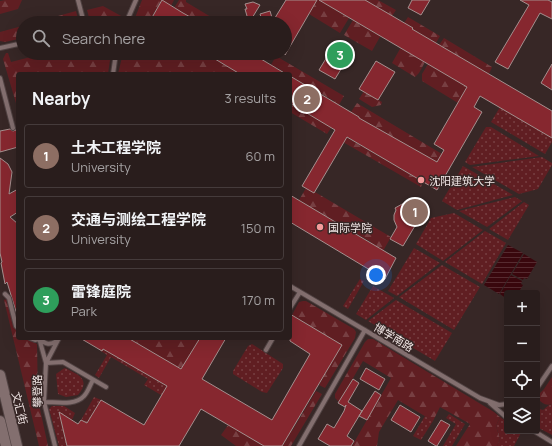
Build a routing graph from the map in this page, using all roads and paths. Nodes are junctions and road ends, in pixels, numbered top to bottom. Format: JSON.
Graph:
{"nodes":[{"id":1,"x":78,"y":0,"type":"edge"},
{"id":2,"x":136,"y":0,"type":"edge"},
{"id":3,"x":82,"y":16,"type":"edge"},
{"id":4,"x":129,"y":16,"type":"edge"},
{"id":5,"x":16,"y":45,"type":"edge"},
{"id":6,"x":0,"y":48,"type":"edge"},
{"id":7,"x":115,"y":60,"type":"edge"},
{"id":8,"x":113,"y":72,"type":"edge"},
{"id":9,"x":0,"y":78,"type":"edge"},
{"id":10,"x":13,"y":128,"type":"dead end"},
{"id":11,"x":292,"y":287,"type":"edge"},
{"id":12,"x":300,"y":292,"type":"junction"},
{"id":13,"x":5,"y":294,"type":"dead end"},
{"id":14,"x":292,"y":305,"type":"edge"},
{"id":15,"x":16,"y":326,"type":"edge"},
{"id":16,"x":365,"y":330,"type":"junction"},
{"id":17,"x":40,"y":340,"type":"edge"},
{"id":18,"x":41,"y":340,"type":"edge"},
{"id":19,"x":56,"y":340,"type":"edge"},
{"id":20,"x":58,"y":340,"type":"edge"},
{"id":21,"x":272,"y":340,"type":"edge"},
{"id":22,"x":266,"y":350,"type":"dead end"},
{"id":23,"x":46,"y":363,"type":"junction"},
{"id":24,"x":552,"y":366,"type":"edge"},
{"id":25,"x":0,"y":375,"type":"edge"},
{"id":26,"x":93,"y":380,"type":"junction"},
{"id":27,"x":540,"y":384,"type":"edge"},
{"id":28,"x":106,"y":387,"type":"dead end"},
{"id":29,"x":44,"y":402,"type":"junction"},
{"id":30,"x":490,"y":402,"type":"junction"},
{"id":31,"x":504,"y":404,"type":"edge"},
{"id":32,"x":504,"y":415,"type":"edge"},
{"id":33,"x":0,"y":421,"type":"edge"},
{"id":34,"x":539,"y":434,"type":"edge"},
{"id":35,"x":552,"y":442,"type":"edge"},
{"id":36,"x":6,"y":446,"type":"edge"},
{"id":37,"x":17,"y":446,"type":"edge"},
{"id":38,"x":55,"y":446,"type":"edge"},
{"id":39,"x":299,"y":446,"type":"edge"}],
"edges":[{"from":1,"to":3,"type":"lane"},
{"from":2,"to":4,"type":"lane"},
{"from":5,"to":6,"type":"lane"},
{"from":7,"to":8,"type":"lane"},
{"from":9,"to":10,"type":"lane"},
{"from":11,"to":12,"type":"lane","name":"博学南路"},
{"from":12,"to":14,"type":"lane"},
{"from":12,"to":16,"type":"lane","name":"博学南路"},
{"from":13,"to":15,"type":"lane"},
{"from":16,"to":30,"type":"lane","name":"博学南路"},
{"from":16,"to":39,"type":"lane"},
{"from":17,"to":23,"type":"lane"},
{"from":18,"to":19,"type":"lane"},
{"from":20,"to":23,"type":"lane","name":"攀登路"},
{"from":21,"to":22,"type":"lane"},
{"from":23,"to":26,"type":"lane"},
{"from":23,"to":29,"type":"lane","name":"攀登路"},
{"from":24,"to":27,"type":"lane"},
{"from":25,"to":37,"type":"street","name":"文汇街"},
{"from":26,"to":28,"type":"lane"},
{"from":26,"to":29,"type":"lane"},
{"from":29,"to":38,"type":"lane","name":"攀登路"},
{"from":30,"to":31,"type":"lane"},
{"from":30,"to":32,"type":"lane"},
{"from":33,"to":36,"type":"street","name":"文汇街"},
{"from":34,"to":35,"type":"lane"}]}
